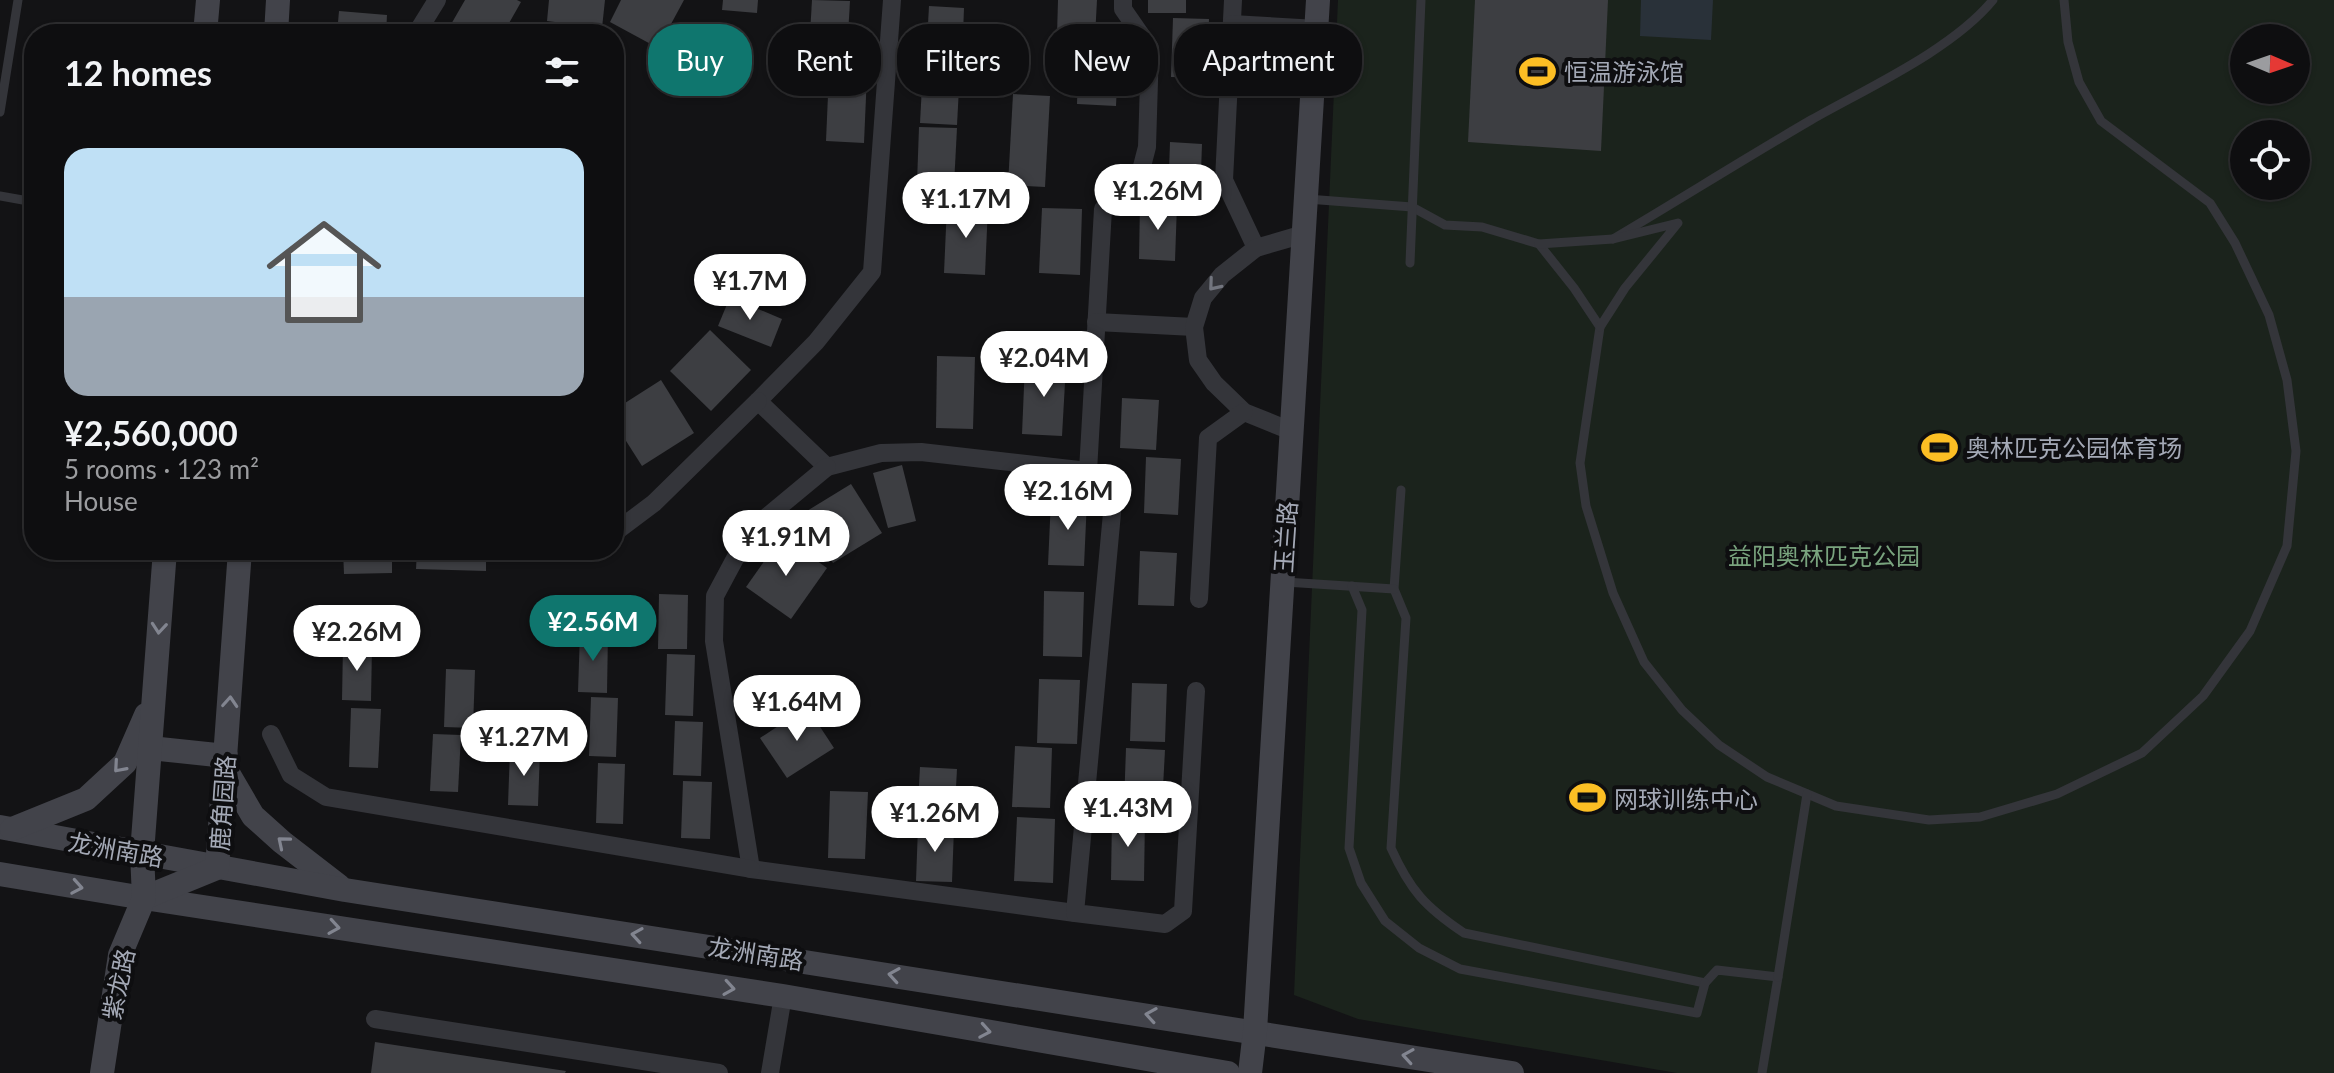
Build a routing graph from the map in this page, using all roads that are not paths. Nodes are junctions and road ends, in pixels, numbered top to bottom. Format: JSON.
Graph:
{"nodes":[{"id":1,"x":18,"y":0,"type":"edge"},
{"id":2,"x":208,"y":0,"type":"edge"},
{"id":3,"x":278,"y":0,"type":"edge"},
{"id":4,"x":437,"y":0,"type":"edge"},
{"id":5,"x":892,"y":0,"type":"edge"},
{"id":6,"x":1123,"y":0,"type":"edge"},
{"id":7,"x":1233,"y":0,"type":"edge"},
{"id":8,"x":1318,"y":0,"type":"edge"},
{"id":9,"x":1421,"y":0,"type":"edge"},
{"id":10,"x":1993,"y":0,"type":"edge"},
{"id":11,"x":2064,"y":0,"type":"edge"},
{"id":12,"x":206,"y":24,"type":"edge"},
{"id":13,"x":277,"y":24,"type":"edge"},
{"id":14,"x":422,"y":24,"type":"edge"},
{"id":15,"x":1232,"y":24,"type":"edge"},
{"id":16,"x":1317,"y":24,"type":"edge"},
{"id":17,"x":1228,"y":96,"type":"edge"},
{"id":18,"x":1313,"y":96,"type":"edge"},
{"id":19,"x":0,"y":112,"type":"edge"},
{"id":20,"x":0,"y":196,"type":"edge"},
{"id":21,"x":1306,"y":199,"type":"junction"},
{"id":22,"x":24,"y":200,"type":"edge"},
{"id":23,"x":1412,"y":207,"type":"junction"},
{"id":24,"x":1304,"y":234,"type":"junction"},
{"id":25,"x":1613,"y":239,"type":"junction"},
{"id":26,"x":1539,"y":244,"type":"junction"},
{"id":27,"x":1256,"y":248,"type":"junction"},
{"id":28,"x":1410,"y":263,"type":"dead end"},
{"id":29,"x":1096,"y":322,"type":"junction"},
{"id":30,"x":1194,"y":327,"type":"junction"},
{"id":31,"x":1600,"y":327,"type":"junction"},
{"id":32,"x":758,"y":401,"type":"junction"},
{"id":33,"x":1244,"y":412,"type":"junction"},
{"id":34,"x":1291,"y":431,"type":"junction"},
{"id":35,"x":827,"y":467,"type":"junction"},
{"id":36,"x":1088,"y":471,"type":"junction"},
{"id":37,"x":1401,"y":490,"type":"dead end"},
{"id":38,"x":624,"y":526,"type":"edge"},
{"id":39,"x":164,"y":560,"type":"edge"},
{"id":40,"x":239,"y":560,"type":"edge"},
{"id":41,"x":1282,"y":582,"type":"junction"},
{"id":42,"x":1352,"y":586,"type":"junction"},
{"id":43,"x":1394,"y":589,"type":"junction"},
{"id":44,"x":1199,"y":599,"type":"dead end"},
{"id":45,"x":1196,"y":691,"type":"dead end"},
{"id":46,"x":153,"y":698,"type":"junction"},
{"id":47,"x":271,"y":734,"type":"dead end"},
{"id":48,"x":150,"y":748,"type":"junction"},
{"id":49,"x":226,"y":762,"type":"junction"},
{"id":50,"x":1807,"y":794,"type":"junction"},
{"id":51,"x":6,"y":828,"type":"edge"},
{"id":52,"x":142,"y":853,"type":"junction"},
{"id":53,"x":217,"y":868,"type":"junction"},
{"id":54,"x":751,"y":869,"type":"junction"},
{"id":55,"x":0,"y":874,"type":"edge"},
{"id":56,"x":345,"y":890,"type":"junction"},
{"id":57,"x":144,"y":898,"type":"junction"},
{"id":58,"x":1075,"y":913,"type":"junction"},
{"id":59,"x":1778,"y":977,"type":"junction"},
{"id":60,"x":1705,"y":983,"type":"junction"},
{"id":61,"x":783,"y":996,"type":"junction"},
{"id":62,"x":375,"y":1019,"type":"dead end"},
{"id":63,"x":1255,"y":1031,"type":"junction"},
{"id":64,"x":102,"y":1073,"type":"edge"},
{"id":65,"x":719,"y":1073,"type":"edge"},
{"id":66,"x":770,"y":1073,"type":"edge"},
{"id":67,"x":1228,"y":1073,"type":"edge"},
{"id":68,"x":1250,"y":1073,"type":"edge"},
{"id":69,"x":1512,"y":1073,"type":"edge"},
{"id":70,"x":1762,"y":1073,"type":"edge"}],
"edges":[{"from":1,"to":19,"type":"lane"},
{"from":2,"to":12,"type":"main road"},
{"from":3,"to":13,"type":"main road"},
{"from":4,"to":14,"type":"street"},
{"from":5,"to":32,"type":"street"},
{"from":6,"to":29,"type":"street"},
{"from":7,"to":15,"type":"street"},
{"from":8,"to":16,"type":"main road","name":"玉兰路"},
{"from":9,"to":23,"type":"lane"},
{"from":10,"to":25,"type":"lane"},
{"from":11,"to":50,"type":"lane"},
{"from":17,"to":27,"type":"street"},
{"from":18,"to":21,"type":"main road","name":"玉兰路"},
{"from":20,"to":22,"type":"lane"},
{"from":21,"to":23,"type":"lane"},
{"from":21,"to":24,"type":"main road","name":"玉兰路"},
{"from":23,"to":26,"type":"lane"},
{"from":23,"to":28,"type":"lane"},
{"from":24,"to":27,"type":"street"},
{"from":24,"to":34,"type":"main road","name":"玉兰路"},
{"from":25,"to":26,"type":"lane"},
{"from":25,"to":31,"type":"lane"},
{"from":26,"to":31,"type":"lane"},
{"from":27,"to":30,"type":"street","one_way":true},
{"from":29,"to":30,"type":"street"},
{"from":29,"to":36,"type":"street"},
{"from":30,"to":33,"type":"street"},
{"from":31,"to":50,"type":"lane"},
{"from":32,"to":35,"type":"street"},
{"from":32,"to":38,"type":"street"},
{"from":33,"to":34,"type":"street"},
{"from":33,"to":44,"type":"street"},
{"from":34,"to":41,"type":"main road","name":"玉兰路"},
{"from":35,"to":36,"type":"street"},
{"from":35,"to":54,"type":"street"},
{"from":36,"to":58,"type":"street"},
{"from":37,"to":43,"type":"lane"},
{"from":39,"to":46,"type":"main road","one_way":true},
{"from":49,"to":40,"type":"main road","name":"鹿角园路","one_way":true},
{"from":41,"to":42,"type":"lane"},
{"from":41,"to":63,"type":"main road","name":"玉兰路"},
{"from":42,"to":43,"type":"lane"},
{"from":42,"to":60,"type":"lane"},
{"from":43,"to":60,"type":"lane"},
{"from":45,"to":58,"type":"street"},
{"from":46,"to":48,"type":"main road"},
{"from":46,"to":51,"type":"main road","one_way":true},
{"from":47,"to":54,"type":"street"},
{"from":48,"to":49,"type":"main road"},
{"from":48,"to":52,"type":"main road"},
{"from":49,"to":53,"type":"main road","name":"鹿角园路"},
{"from":56,"to":49,"type":"main road","one_way":true},
{"from":50,"to":59,"type":"lane"},
{"from":51,"to":52,"type":"main road","name":"龙洲南路"},
{"from":52,"to":53,"type":"main road","name":"龙洲南路"},
{"from":52,"to":57,"type":"main road"},
{"from":53,"to":56,"type":"main road","name":"龙洲南路"},
{"from":53,"to":57,"type":"main road","name":"鹿角园路"},
{"from":54,"to":58,"type":"street"},
{"from":55,"to":57,"type":"main road","name":"龙洲南路","one_way":true},
{"from":63,"to":56,"type":"main road","name":"龙洲南路","one_way":true},
{"from":57,"to":61,"type":"main road","name":"龙洲南路","one_way":true},
{"from":57,"to":64,"type":"main road","name":"紫龙路"},
{"from":59,"to":60,"type":"lane"},
{"from":59,"to":70,"type":"lane"},
{"from":61,"to":66,"type":"street"},
{"from":61,"to":67,"type":"main road","name":"龙洲南路","one_way":true},
{"from":62,"to":65,"type":"street"},
{"from":63,"to":68,"type":"main road","name":"玉兰路"},
{"from":69,"to":63,"type":"main road","name":"龙洲南路","one_way":true}]}
